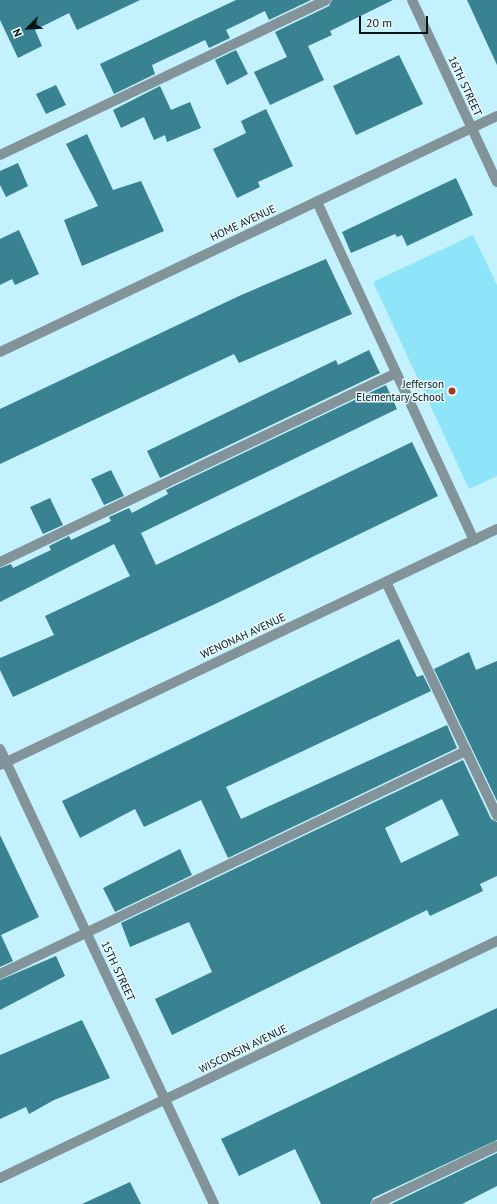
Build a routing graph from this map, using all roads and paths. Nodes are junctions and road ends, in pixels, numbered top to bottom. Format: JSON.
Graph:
{"nodes":[{"id":1,"x":326,"y":0,"type":"edge"},
{"id":2,"x":412,"y":0,"type":"edge"},
{"id":3,"x":497,"y":116,"type":"edge"},
{"id":4,"x":472,"y":128,"type":"junction"},
{"id":5,"x":0,"y":155,"type":"edge"},
{"id":6,"x":497,"y":182,"type":"edge"},
{"id":7,"x":317,"y":202,"type":"junction"},
{"id":8,"x":0,"y":352,"type":"edge"},
{"id":9,"x":396,"y":373,"type":"junction"},
{"id":10,"x":497,"y":529,"type":"edge"},
{"id":11,"x":474,"y":540,"type":"junction"},
{"id":12,"x":0,"y":562,"type":"edge"},
{"id":13,"x":386,"y":582,"type":"junction"},
{"id":14,"x":0,"y":749,"type":"edge"},
{"id":15,"x":466,"y":751,"type":"junction"},
{"id":16,"x":3,"y":763,"type":"edge"},
{"id":17,"x":497,"y":816,"type":"edge"},
{"id":18,"x":87,"y":933,"type":"junction"},
{"id":19,"x":497,"y":941,"type":"edge"},
{"id":20,"x":0,"y":974,"type":"edge"},
{"id":21,"x":165,"y":1099,"type":"junction"},
{"id":22,"x":497,"y":1146,"type":"edge"},
{"id":23,"x":0,"y":1178,"type":"edge"},
{"id":24,"x":214,"y":1204,"type":"edge"},
{"id":25,"x":376,"y":1204,"type":"edge"}],
"edges":[{"from":1,"to":5,"type":"street"},
{"from":2,"to":4,"type":"street","name":"16TH STREET"},
{"from":3,"to":4,"type":"street","name":"HOME AVENUE"},
{"from":4,"to":6,"type":"street","name":"16TH STREET"},
{"from":4,"to":7,"type":"street","name":"HOME AVENUE"},
{"from":7,"to":8,"type":"street","name":"HOME AVENUE"},
{"from":7,"to":9,"type":"street"},
{"from":9,"to":11,"type":"street"},
{"from":9,"to":12,"type":"street"},
{"from":10,"to":11,"type":"street","name":"WENONAH AVENUE"},
{"from":11,"to":13,"type":"street","name":"WENONAH AVENUE"},
{"from":13,"to":15,"type":"street"},
{"from":13,"to":16,"type":"street","name":"WENONAH AVENUE"},
{"from":14,"to":16,"type":"street","name":"15TH STREET"},
{"from":15,"to":17,"type":"street"},
{"from":15,"to":18,"type":"street"},
{"from":16,"to":18,"type":"street","name":"15TH STREET"},
{"from":18,"to":20,"type":"street"},
{"from":18,"to":21,"type":"street","name":"15TH STREET"},
{"from":19,"to":21,"type":"street","name":"WISCONSIN AVENUE"},
{"from":21,"to":23,"type":"street","name":"WISCONSIN AVENUE"},
{"from":21,"to":24,"type":"street","name":"15TH STREET"},
{"from":22,"to":25,"type":"street"}]}
